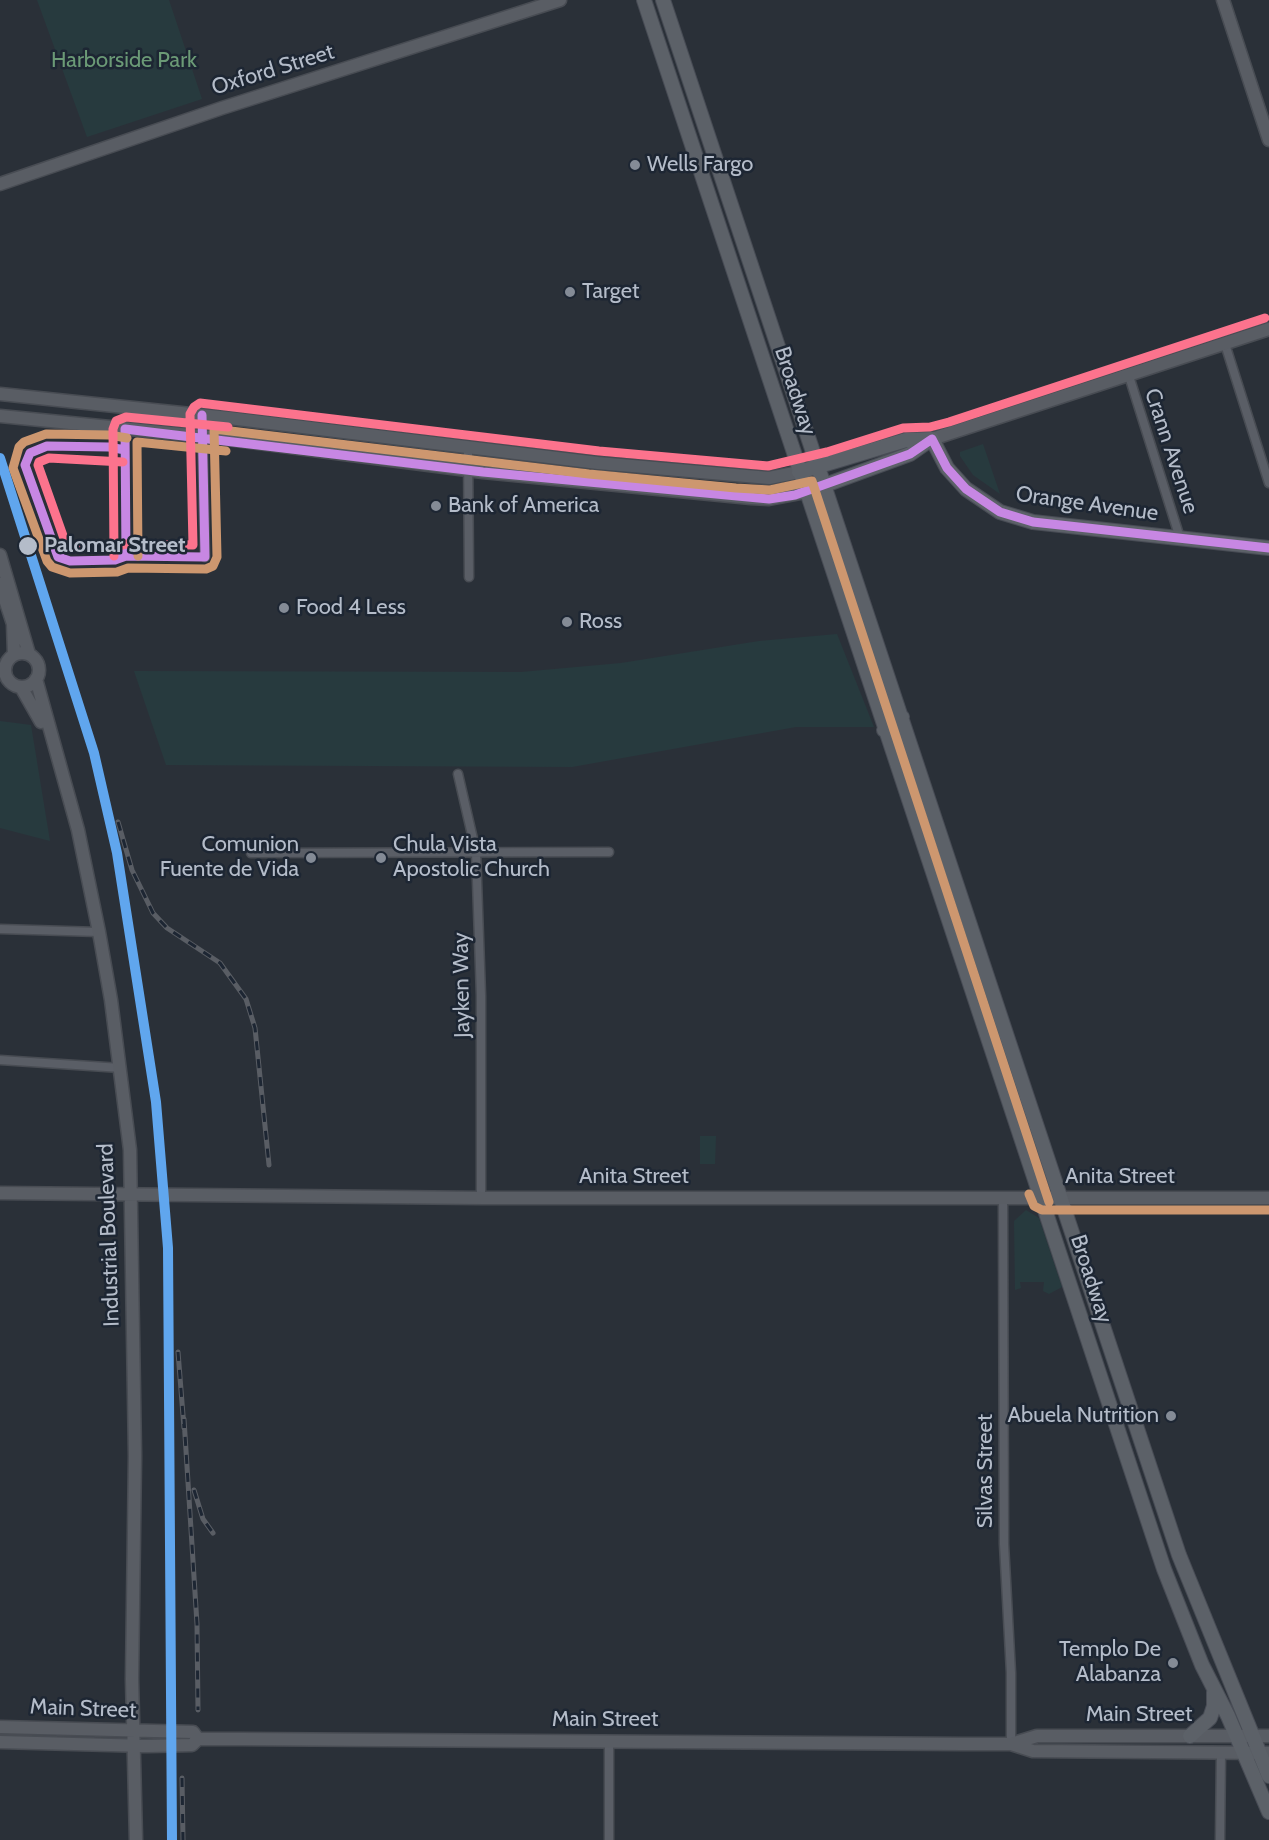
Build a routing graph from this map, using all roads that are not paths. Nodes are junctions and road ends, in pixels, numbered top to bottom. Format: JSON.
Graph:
{"nodes":[{"id":1,"x":560,"y":0,"type":"edge"},
{"id":2,"x":644,"y":0,"type":"edge"},
{"id":3,"x":663,"y":0,"type":"edge"},
{"id":4,"x":1223,"y":0,"type":"edge"},
{"id":5,"x":1266,"y":123,"type":"edge"},
{"id":6,"x":1269,"y":140,"type":"edge"},
{"id":7,"x":0,"y":184,"type":"edge"},
{"id":8,"x":739,"y":231,"type":"junction"},
{"id":9,"x":722,"y":238,"type":"junction"},
{"id":10,"x":1269,"y":329,"type":"edge"},
{"id":11,"x":1225,"y":344,"type":"junction"},
{"id":12,"x":1129,"y":375,"type":"junction"},
{"id":13,"x":0,"y":394,"type":"edge"},
{"id":14,"x":202,"y":415,"type":"junction"},
{"id":15,"x":0,"y":416,"type":"edge"},
{"id":16,"x":203,"y":436,"type":"junction"},
{"id":17,"x":932,"y":439,"type":"junction"},
{"id":18,"x":468,"y":448,"type":"junction"},
{"id":19,"x":820,"y":467,"type":"junction"},
{"id":20,"x":468,"y":469,"type":"junction"},
{"id":21,"x":799,"y":472,"type":"junction"},
{"id":22,"x":1269,"y":483,"type":"edge"},
{"id":23,"x":826,"y":484,"type":"junction"},
{"id":24,"x":806,"y":492,"type":"junction"},
{"id":25,"x":1180,"y":537,"type":"junction"},
{"id":26,"x":1269,"y":548,"type":"edge"},
{"id":27,"x":0,"y":555,"type":"edge"},
{"id":28,"x":205,"y":556,"type":"dead end"},
{"id":29,"x":469,"y":577,"type":"dead end"},
{"id":30,"x":0,"y":584,"type":"edge"},
{"id":31,"x":14,"y":654,"type":"junction"},
{"id":32,"x":29,"y":654,"type":"junction"},
{"id":33,"x":2,"y":668,"type":"edge"},
{"id":34,"x":36,"y":679,"type":"junction"},
{"id":35,"x":868,"y":683,"type":"junction"},
{"id":36,"x":21,"y":687,"type":"junction"},
{"id":37,"x":902,"y":717,"type":"junction"},
{"id":38,"x":884,"y":730,"type":"junction"},
{"id":39,"x":49,"y":732,"type":"junction"},
{"id":40,"x":918,"y":764,"type":"junction"},
{"id":41,"x":458,"y":774,"type":"dead end"},
{"id":42,"x":477,"y":852,"type":"junction"},
{"id":43,"x":609,"y":852,"type":"dead end"},
{"id":44,"x":251,"y":853,"type":"dead end"},
{"id":45,"x":969,"y":920,"type":"junction"},
{"id":46,"x":951,"y":926,"type":"junction"},
{"id":47,"x":0,"y":929,"type":"edge"},
{"id":48,"x":99,"y":932,"type":"junction"},
{"id":49,"x":0,"y":1060,"type":"edge"},
{"id":50,"x":120,"y":1068,"type":"junction"},
{"id":51,"x":0,"y":1193,"type":"edge"},
{"id":52,"x":132,"y":1194,"type":"junction"},
{"id":53,"x":481,"y":1198,"type":"junction"},
{"id":54,"x":1002,"y":1198,"type":"junction"},
{"id":55,"x":1043,"y":1198,"type":"junction"},
{"id":56,"x":1060,"y":1198,"type":"junction"},
{"id":57,"x":1269,"y":1198,"type":"edge"},
{"id":58,"x":1134,"y":1420,"type":"junction"},
{"id":59,"x":1116,"y":1424,"type":"junction"},
{"id":60,"x":1214,"y":1690,"type":"junction"},
{"id":61,"x":0,"y":1727,"type":"edge"},
{"id":62,"x":1190,"y":1736,"type":"junction"},
{"id":63,"x":1237,"y":1736,"type":"junction"},
{"id":64,"x":1252,"y":1736,"type":"junction"},
{"id":65,"x":1269,"y":1736,"type":"edge"},
{"id":66,"x":135,"y":1739,"type":"junction"},
{"id":67,"x":609,"y":1741,"type":"junction"},
{"id":68,"x":0,"y":1742,"type":"edge"},
{"id":69,"x":1011,"y":1744,"type":"junction"},
{"id":70,"x":1221,"y":1753,"type":"junction"},
{"id":71,"x":1243,"y":1753,"type":"junction"},
{"id":72,"x":1264,"y":1753,"type":"edge"},
{"id":73,"x":1269,"y":1776,"type":"edge"},
{"id":74,"x":1269,"y":1812,"type":"edge"},
{"id":75,"x":136,"y":1840,"type":"edge"},
{"id":76,"x":609,"y":1840,"type":"edge"},
{"id":77,"x":1220,"y":1840,"type":"edge"}],
"edges":[{"from":1,"to":7,"type":"main road","name":"Oxford Street"},
{"from":2,"to":9,"type":"main road","name":"Broadway"},
{"from":3,"to":8,"type":"main road","name":"Broadway"},
{"from":4,"to":5,"type":"main road"},
{"from":5,"to":6,"type":"main road"},
{"from":8,"to":9,"type":"main road"},
{"from":8,"to":19,"type":"main road","name":"Broadway"},
{"from":9,"to":21,"type":"main road","name":"Broadway"},
{"from":10,"to":11,"type":"main road"},
{"from":11,"to":12,"type":"main road"},
{"from":11,"to":22,"type":"street"},
{"from":12,"to":17,"type":"main road"},
{"from":12,"to":25,"type":"street","name":"Crann Avenue"},
{"from":13,"to":14,"type":"main road"},
{"from":14,"to":16,"type":"street"},
{"from":14,"to":18,"type":"main road"},
{"from":15,"to":16,"type":"main road"},
{"from":16,"to":20,"type":"main road"},
{"from":16,"to":28,"type":"street"},
{"from":17,"to":19,"type":"main road"},
{"from":17,"to":23,"type":"main road"},
{"from":17,"to":25,"type":"main road","name":"Orange Avenue"},
{"from":18,"to":20,"type":"street"},
{"from":18,"to":21,"type":"main road"},
{"from":19,"to":21,"type":"main road"},
{"from":19,"to":23,"type":"main road","name":"Broadway"},
{"from":20,"to":24,"type":"main road"},
{"from":20,"to":29,"type":"street"},
{"from":21,"to":24,"type":"main road","name":"Broadway"},
{"from":23,"to":24,"type":"main road"},
{"from":23,"to":37,"type":"main road","name":"Broadway"},
{"from":24,"to":35,"type":"main road","name":"Broadway"},
{"from":25,"to":26,"type":"main road","name":"Orange Avenue"},
{"from":27,"to":32,"type":"main road","name":"Industrial Boulevard"},
{"from":30,"to":31,"type":"main road"},
{"from":31,"to":32,"type":"main road"},
{"from":31,"to":33,"type":"main road","name":"Industrial Boulevard"},
{"from":32,"to":34,"type":"main road","name":"Industrial Boulevard"},
{"from":33,"to":36,"type":"main road","name":"Industrial Boulevard"},
{"from":34,"to":36,"type":"main road"},
{"from":34,"to":39,"type":"main road","name":"Industrial Boulevard"},
{"from":35,"to":37,"type":"main road"},
{"from":35,"to":38,"type":"main road","name":"Broadway"},
{"from":36,"to":39,"type":"main road","name":"Industrial Boulevard"},
{"from":37,"to":40,"type":"main road","name":"Broadway"},
{"from":38,"to":40,"type":"main road"},
{"from":38,"to":46,"type":"main road","name":"Broadway"},
{"from":39,"to":48,"type":"main road","name":"Industrial Boulevard"},
{"from":40,"to":45,"type":"main road","name":"Broadway"},
{"from":41,"to":42,"type":"street","name":"Jayken Way"},
{"from":42,"to":43,"type":"street"},
{"from":42,"to":44,"type":"street"},
{"from":42,"to":53,"type":"street","name":"Jayken Way"},
{"from":45,"to":46,"type":"main road"},
{"from":45,"to":56,"type":"main road","name":"Broadway"},
{"from":46,"to":55,"type":"main road","name":"Broadway"},
{"from":47,"to":48,"type":"street"},
{"from":48,"to":50,"type":"main road","name":"Industrial Boulevard"},
{"from":49,"to":50,"type":"street"},
{"from":50,"to":52,"type":"main road","name":"Industrial Boulevard"},
{"from":51,"to":52,"type":"main road","name":"Anita Street"},
{"from":52,"to":53,"type":"main road","name":"Anita Street"},
{"from":52,"to":66,"type":"main road","name":"Industrial Boulevard"},
{"from":53,"to":54,"type":"main road","name":"Anita Street"},
{"from":54,"to":55,"type":"main road","name":"Anita Street"},
{"from":54,"to":69,"type":"street","name":"Silvas Street"},
{"from":55,"to":56,"type":"main road","name":"Anita Street"},
{"from":55,"to":59,"type":"main road","name":"Broadway"},
{"from":56,"to":57,"type":"main road","name":"Anita Street"},
{"from":56,"to":58,"type":"main road","name":"Broadway"},
{"from":58,"to":59,"type":"main road"},
{"from":58,"to":64,"type":"main road","name":"Broadway"},
{"from":59,"to":60,"type":"main road","name":"Broadway"},
{"from":60,"to":62,"type":"main road"},
{"from":60,"to":63,"type":"main road","name":"Broadway"},
{"from":61,"to":66,"type":"main road","name":"Main Street"},
{"from":62,"to":63,"type":"main road","name":"Main Street"},
{"from":62,"to":69,"type":"main road","name":"Main Street"},
{"from":63,"to":64,"type":"main road","name":"Main Street"},
{"from":63,"to":71,"type":"main road","name":"Broadway"},
{"from":64,"to":65,"type":"main road","name":"Main Street"},
{"from":64,"to":72,"type":"main road","name":"Broadway"},
{"from":66,"to":67,"type":"main road","name":"Main Street"},
{"from":66,"to":68,"type":"main road","name":"Main Street"},
{"from":66,"to":75,"type":"main road","name":"Industrial Boulevard"},
{"from":67,"to":69,"type":"main road","name":"Main Street"},
{"from":67,"to":76,"type":"street"},
{"from":69,"to":70,"type":"main road","name":"Main Street"},
{"from":70,"to":71,"type":"main road","name":"Main Street"},
{"from":70,"to":77,"type":"street"},
{"from":71,"to":72,"type":"main road","name":"Main Street"},
{"from":71,"to":74,"type":"main road","name":"Broadway"},
{"from":72,"to":73,"type":"main road","name":"Broadway"}]}
